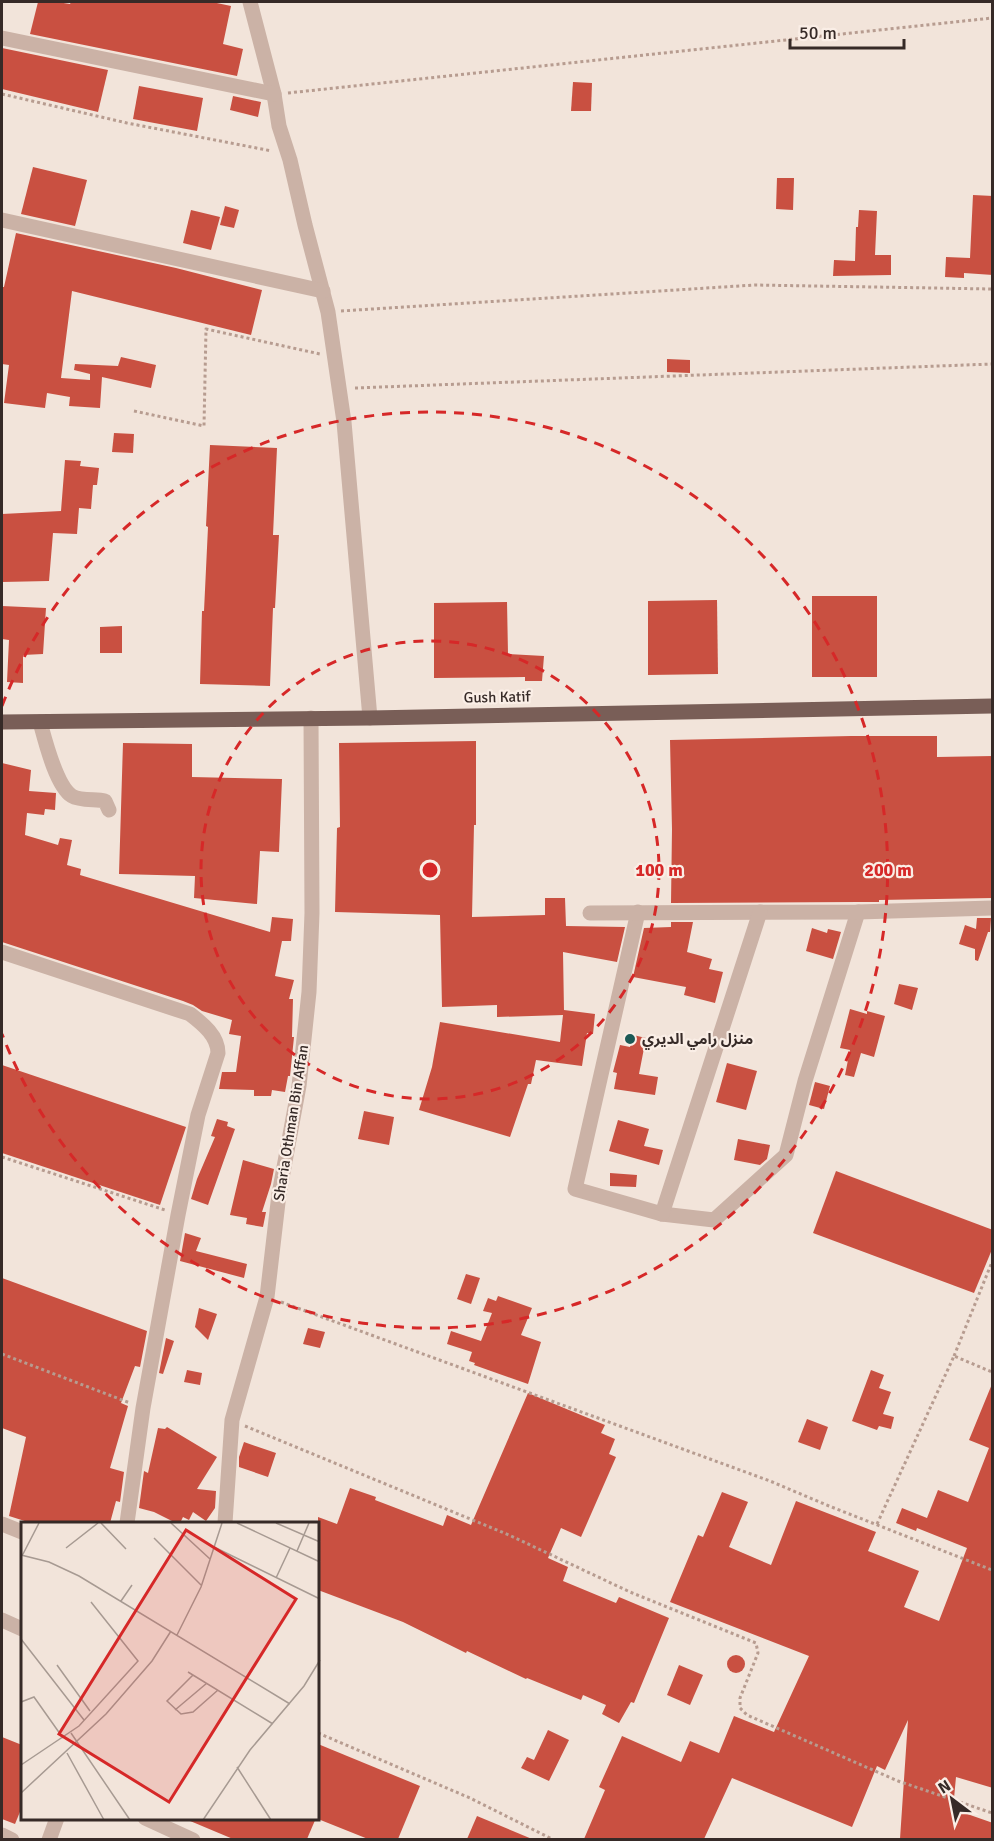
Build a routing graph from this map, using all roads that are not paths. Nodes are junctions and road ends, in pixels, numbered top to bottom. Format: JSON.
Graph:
{"nodes":[{"id":1,"x":250,"y":2,"type":"edge"},
{"id":2,"x":2,"y":38,"type":"edge"},
{"id":3,"x":274,"y":94,"type":"junction"},
{"id":4,"x":2,"y":220,"type":"edge"},
{"id":5,"x":323,"y":291,"type":"junction"},
{"id":6,"x":993,"y":706,"type":"edge"},
{"id":7,"x":312,"y":718,"type":"junction"},
{"id":8,"x":370,"y":718,"type":"junction"},
{"id":9,"x":2,"y":722,"type":"edge"},
{"id":10,"x":40,"y":722,"type":"junction"},
{"id":11,"x":110,"y":810,"type":"dead end"},
{"id":12,"x":993,"y":908,"type":"edge"},
{"id":13,"x":638,"y":912,"type":"junction"},
{"id":14,"x":760,"y":912,"type":"junction"},
{"id":15,"x":858,"y":912,"type":"junction"},
{"id":16,"x":590,"y":913,"type":"dead end"},
{"id":17,"x":2,"y":952,"type":"edge"},
{"id":18,"x":662,"y":1214,"type":"junction"},
{"id":19,"x":127,"y":1522,"type":"edge"},
{"id":20,"x":225,"y":1522,"type":"edge"},
{"id":21,"x":2,"y":1524,"type":"edge"},
{"id":22,"x":21,"y":1532,"type":"edge"},
{"id":23,"x":2,"y":1620,"type":"edge"},
{"id":24,"x":21,"y":1629,"type":"edge"},
{"id":25,"x":56,"y":1820,"type":"edge"},
{"id":26,"x":152,"y":1820,"type":"edge"},
{"id":27,"x":2,"y":1835,"type":"edge"},
{"id":28,"x":12,"y":1839,"type":"edge"},
{"id":29,"x":49,"y":1839,"type":"edge"},
{"id":30,"x":157,"y":1839,"type":"edge"},
{"id":31,"x":193,"y":1839,"type":"edge"}],
"edges":[{"from":1,"to":3,"type":"street"},
{"from":2,"to":3,"type":"street"},
{"from":3,"to":5,"type":"street"},
{"from":4,"to":5,"type":"street"},
{"from":5,"to":8,"type":"street"},
{"from":6,"to":8,"type":"main road","name":"Gush Katif"},
{"from":7,"to":8,"type":"main road","name":"Gush Katif"},
{"from":7,"to":10,"type":"main road","name":"Gush Katif"},
{"from":7,"to":20,"type":"street","name":"Sharia Othman Bin Affan"},
{"from":9,"to":10,"type":"main road","name":"Gush Katif"},
{"from":10,"to":11,"type":"street"},
{"from":12,"to":15,"type":"street"},
{"from":13,"to":14,"type":"street"},
{"from":13,"to":16,"type":"street"},
{"from":13,"to":18,"type":"street"},
{"from":14,"to":15,"type":"street"},
{"from":14,"to":18,"type":"street"},
{"from":15,"to":18,"type":"street"},
{"from":17,"to":19,"type":"street"},
{"from":21,"to":22,"type":"street"},
{"from":23,"to":24,"type":"street"},
{"from":25,"to":29,"type":"street"},
{"from":26,"to":30,"type":"street"},
{"from":26,"to":31,"type":"street"},
{"from":27,"to":28,"type":"street"}]}
